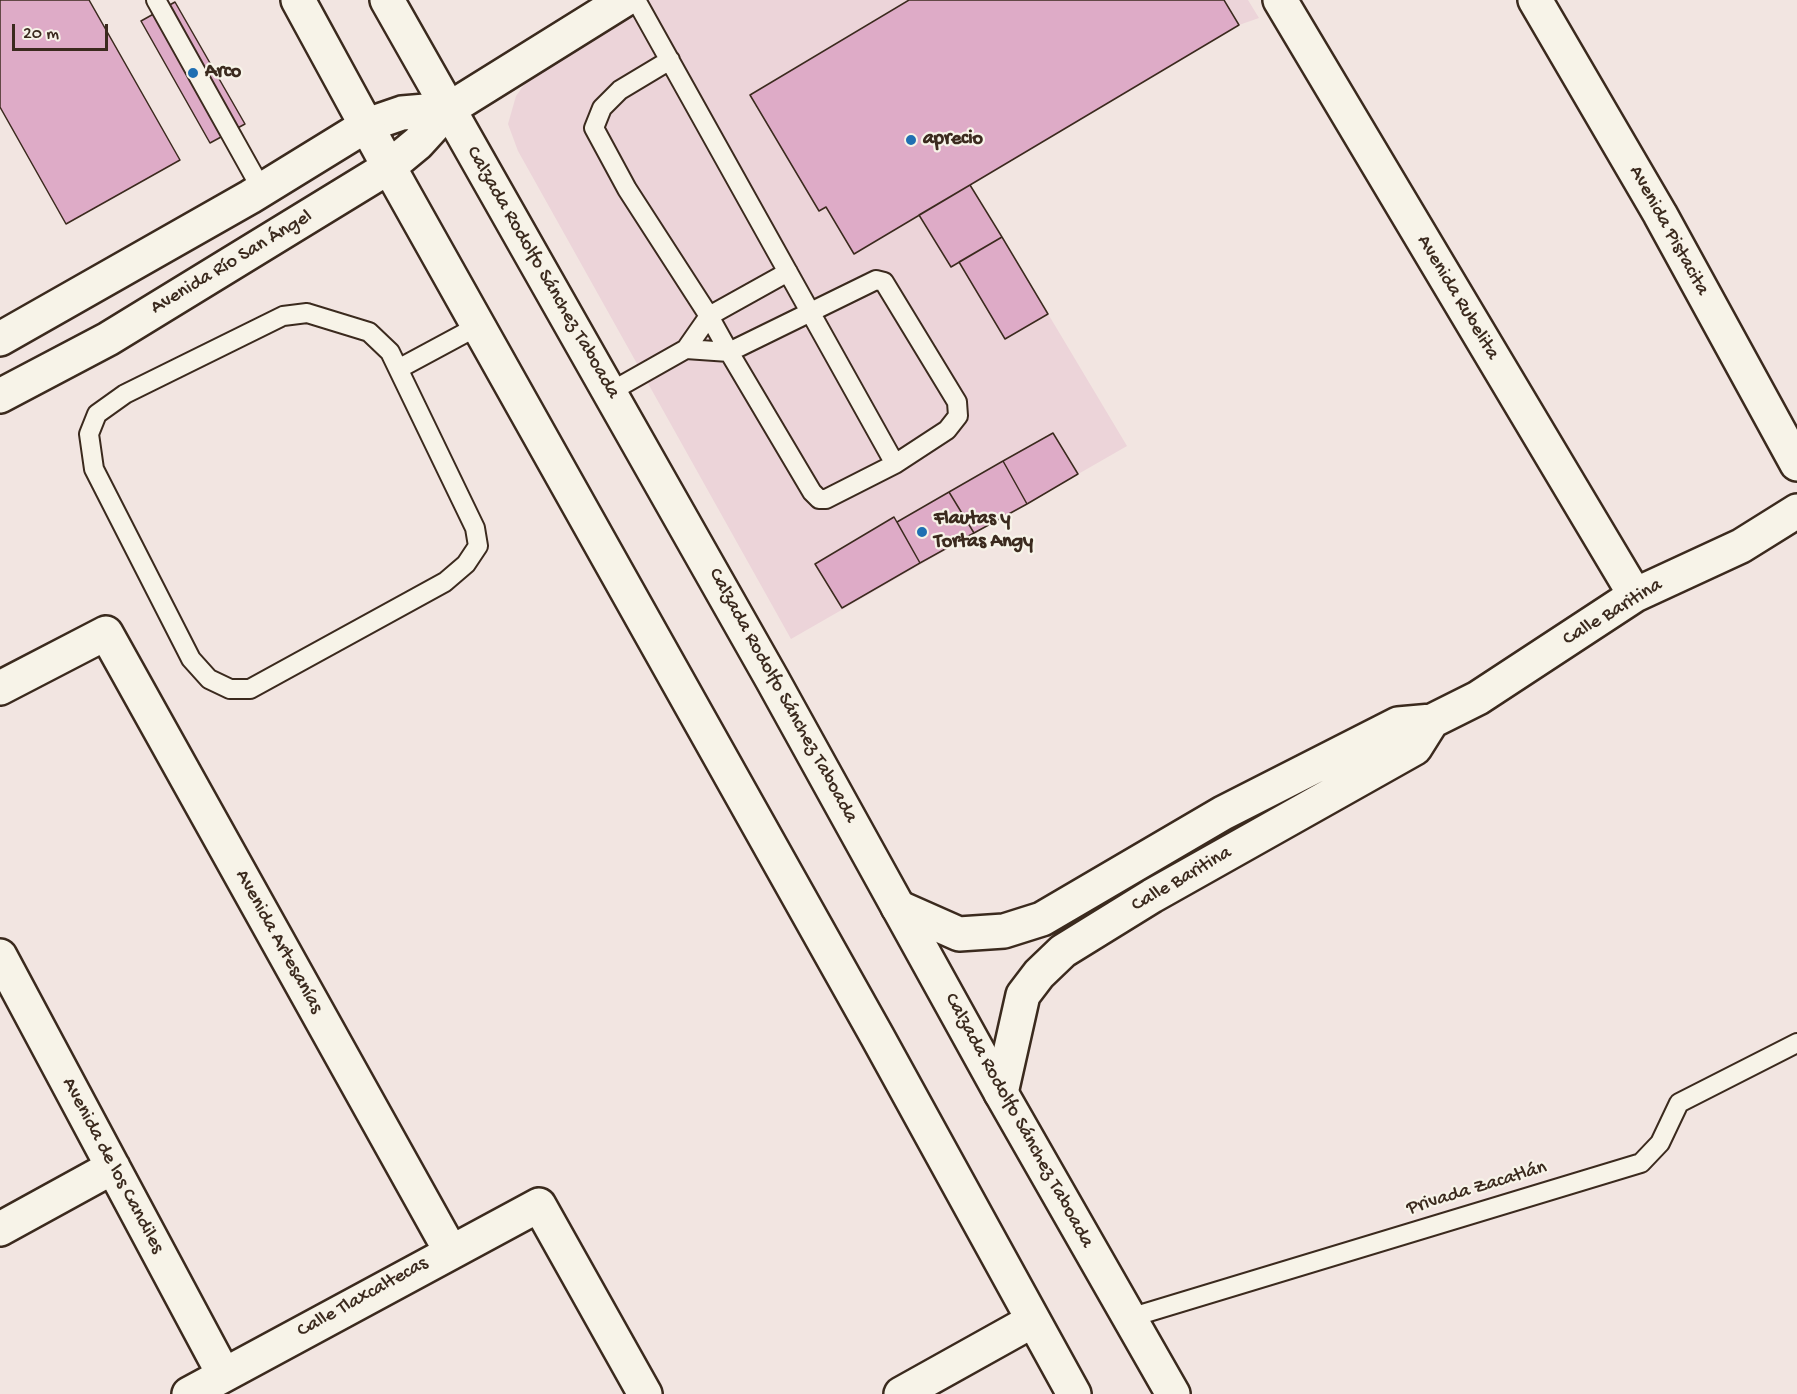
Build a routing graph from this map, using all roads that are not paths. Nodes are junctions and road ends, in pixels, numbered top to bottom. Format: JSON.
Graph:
{"nodes":[{"id":1,"x":156,"y":0,"type":"edge"},
{"id":2,"x":298,"y":0,"type":"edge"},
{"id":3,"x":387,"y":0,"type":"edge"},
{"id":4,"x":624,"y":0,"type":"edge"},
{"id":5,"x":636,"y":0,"type":"edge"},
{"id":6,"x":1280,"y":0,"type":"edge"},
{"id":7,"x":1535,"y":0,"type":"edge"},
{"id":8,"x":670,"y":60,"type":"junction"},
{"id":9,"x":449,"y":109,"type":"junction"},
{"id":10,"x":367,"y":125,"type":"junction"},
{"id":11,"x":388,"y":167,"type":"junction"},
{"id":12,"x":262,"y":190,"type":"junction"},
{"id":13,"x":788,"y":272,"type":"junction"},
{"id":14,"x":81,"y":294,"type":"junction"},
{"id":15,"x":809,"y":310,"type":"junction"},
{"id":16,"x":709,"y":316,"type":"junction"},
{"id":17,"x":478,"y":326,"type":"junction"},
{"id":18,"x":0,"y":339,"type":"edge"},
{"id":19,"x":108,"y":339,"type":"junction"},
{"id":20,"x":686,"y":349,"type":"junction"},
{"id":21,"x":729,"y":352,"type":"junction"},
{"id":22,"x":399,"y":368,"type":"junction"},
{"id":23,"x":610,"y":392,"type":"junction"},
{"id":24,"x":0,"y":396,"type":"edge"},
{"id":25,"x":895,"y":464,"type":"junction"},
{"id":26,"x":1797,"y":464,"type":"edge"},
{"id":27,"x":1797,"y":511,"type":"edge"},
{"id":28,"x":1635,"y":595,"type":"junction"},
{"id":29,"x":0,"y":688,"type":"edge"},
{"id":30,"x":1432,"y":721,"type":"junction"},
{"id":31,"x":1223,"y":813,"type":"junction"},
{"id":32,"x":1239,"y":847,"type":"junction"},
{"id":33,"x":898,"y":907,"type":"junction"},
{"id":34,"x":2,"y":963,"type":"edge"},
{"id":35,"x":1797,"y":1043,"type":"edge"},
{"id":36,"x":1001,"y":1093,"type":"junction"},
{"id":37,"x":113,"y":1167,"type":"junction"},
{"id":38,"x":0,"y":1229,"type":"edge"},
{"id":39,"x":450,"y":1250,"type":"junction"},
{"id":40,"x":1129,"y":1318,"type":"junction"},
{"id":41,"x":1032,"y":1321,"type":"junction"},
{"id":42,"x":224,"y":1375,"type":"junction"},
{"id":43,"x":189,"y":1394,"type":"edge"},
{"id":44,"x":645,"y":1394,"type":"edge"},
{"id":45,"x":901,"y":1394,"type":"edge"},
{"id":46,"x":1074,"y":1394,"type":"edge"},
{"id":47,"x":1173,"y":1394,"type":"edge"}],
"edges":[{"from":1,"to":12,"type":"lane"},
{"from":2,"to":10,"type":"street"},
{"from":3,"to":9,"type":"street","name":"Calzada Rodolfo Sánchez Taboada"},
{"from":4,"to":9,"type":"street","name":"Avenida Río San Ángel"},
{"from":5,"to":8,"type":"lane"},
{"from":6,"to":28,"type":"street","name":"Avenida Rubelita"},
{"from":7,"to":26,"type":"street","name":"Avenida Pistacita"},
{"from":8,"to":13,"type":"lane"},
{"from":8,"to":16,"type":"lane"},
{"from":9,"to":10,"type":"street","name":"Avenida Río San Ángel"},
{"from":9,"to":11,"type":"street","name":"Avenida Río San Ángel"},
{"from":9,"to":23,"type":"street","name":"Calzada Rodolfo Sánchez Taboada"},
{"from":10,"to":11,"type":"street"},
{"from":10,"to":12,"type":"street","name":"Avenida Río San Ángel"},
{"from":11,"to":17,"type":"street"},
{"from":11,"to":19,"type":"street","name":"Avenida Río San Ángel"},
{"from":12,"to":14,"type":"street","name":"Avenida Río San Ángel"},
{"from":13,"to":15,"type":"lane"},
{"from":13,"to":16,"type":"lane"},
{"from":14,"to":18,"type":"street","name":"Avenida Río San Ángel"},
{"from":14,"to":19,"type":"street"},
{"from":15,"to":21,"type":"lane"},
{"from":15,"to":25,"type":"lane"},
{"from":15,"to":25,"type":"lane"},
{"from":16,"to":20,"type":"lane"},
{"from":16,"to":21,"type":"lane"},
{"from":17,"to":22,"type":"lane"},
{"from":17,"to":41,"type":"street"},
{"from":19,"to":24,"type":"street","name":"Avenida Río San Ángel"},
{"from":20,"to":21,"type":"lane"},
{"from":20,"to":23,"type":"lane"},
{"from":21,"to":25,"type":"lane"},
{"from":22,"to":22,"type":"lane"},
{"from":23,"to":33,"type":"street","name":"Calzada Rodolfo Sánchez Taboada"},
{"from":27,"to":28,"type":"street","name":"Calle Baritina"},
{"from":28,"to":30,"type":"street","name":"Calle Baritina"},
{"from":29,"to":39,"type":"street","name":"Avenida Artesanías"},
{"from":30,"to":31,"type":"street","name":"Calle Baritina"},
{"from":30,"to":32,"type":"street","name":"Calle Baritina"},
{"from":31,"to":32,"type":"lane"},
{"from":31,"to":33,"type":"street","name":"Calle Baritina"},
{"from":32,"to":36,"type":"street","name":"Calle Baritina"},
{"from":33,"to":36,"type":"street","name":"Calzada Rodolfo Sánchez Taboada"},
{"from":34,"to":37,"type":"street","name":"Avenida de los Candiles"},
{"from":35,"to":40,"type":"lane","name":"Privada Zacatlán"},
{"from":36,"to":40,"type":"street","name":"Calzada Rodolfo Sánchez Taboada"},
{"from":37,"to":38,"type":"street"},
{"from":37,"to":42,"type":"street","name":"Avenida de los Candiles"},
{"from":39,"to":42,"type":"street","name":"Calle Tlaxcaltecas"},
{"from":39,"to":44,"type":"street","name":"Calle Tlaxcaltecas"},
{"from":40,"to":47,"type":"street","name":"Calzada Rodolfo Sánchez Taboada"},
{"from":41,"to":45,"type":"street"},
{"from":41,"to":46,"type":"street"},
{"from":42,"to":43,"type":"street","name":"Calle Tlaxcaltecas"}]}
